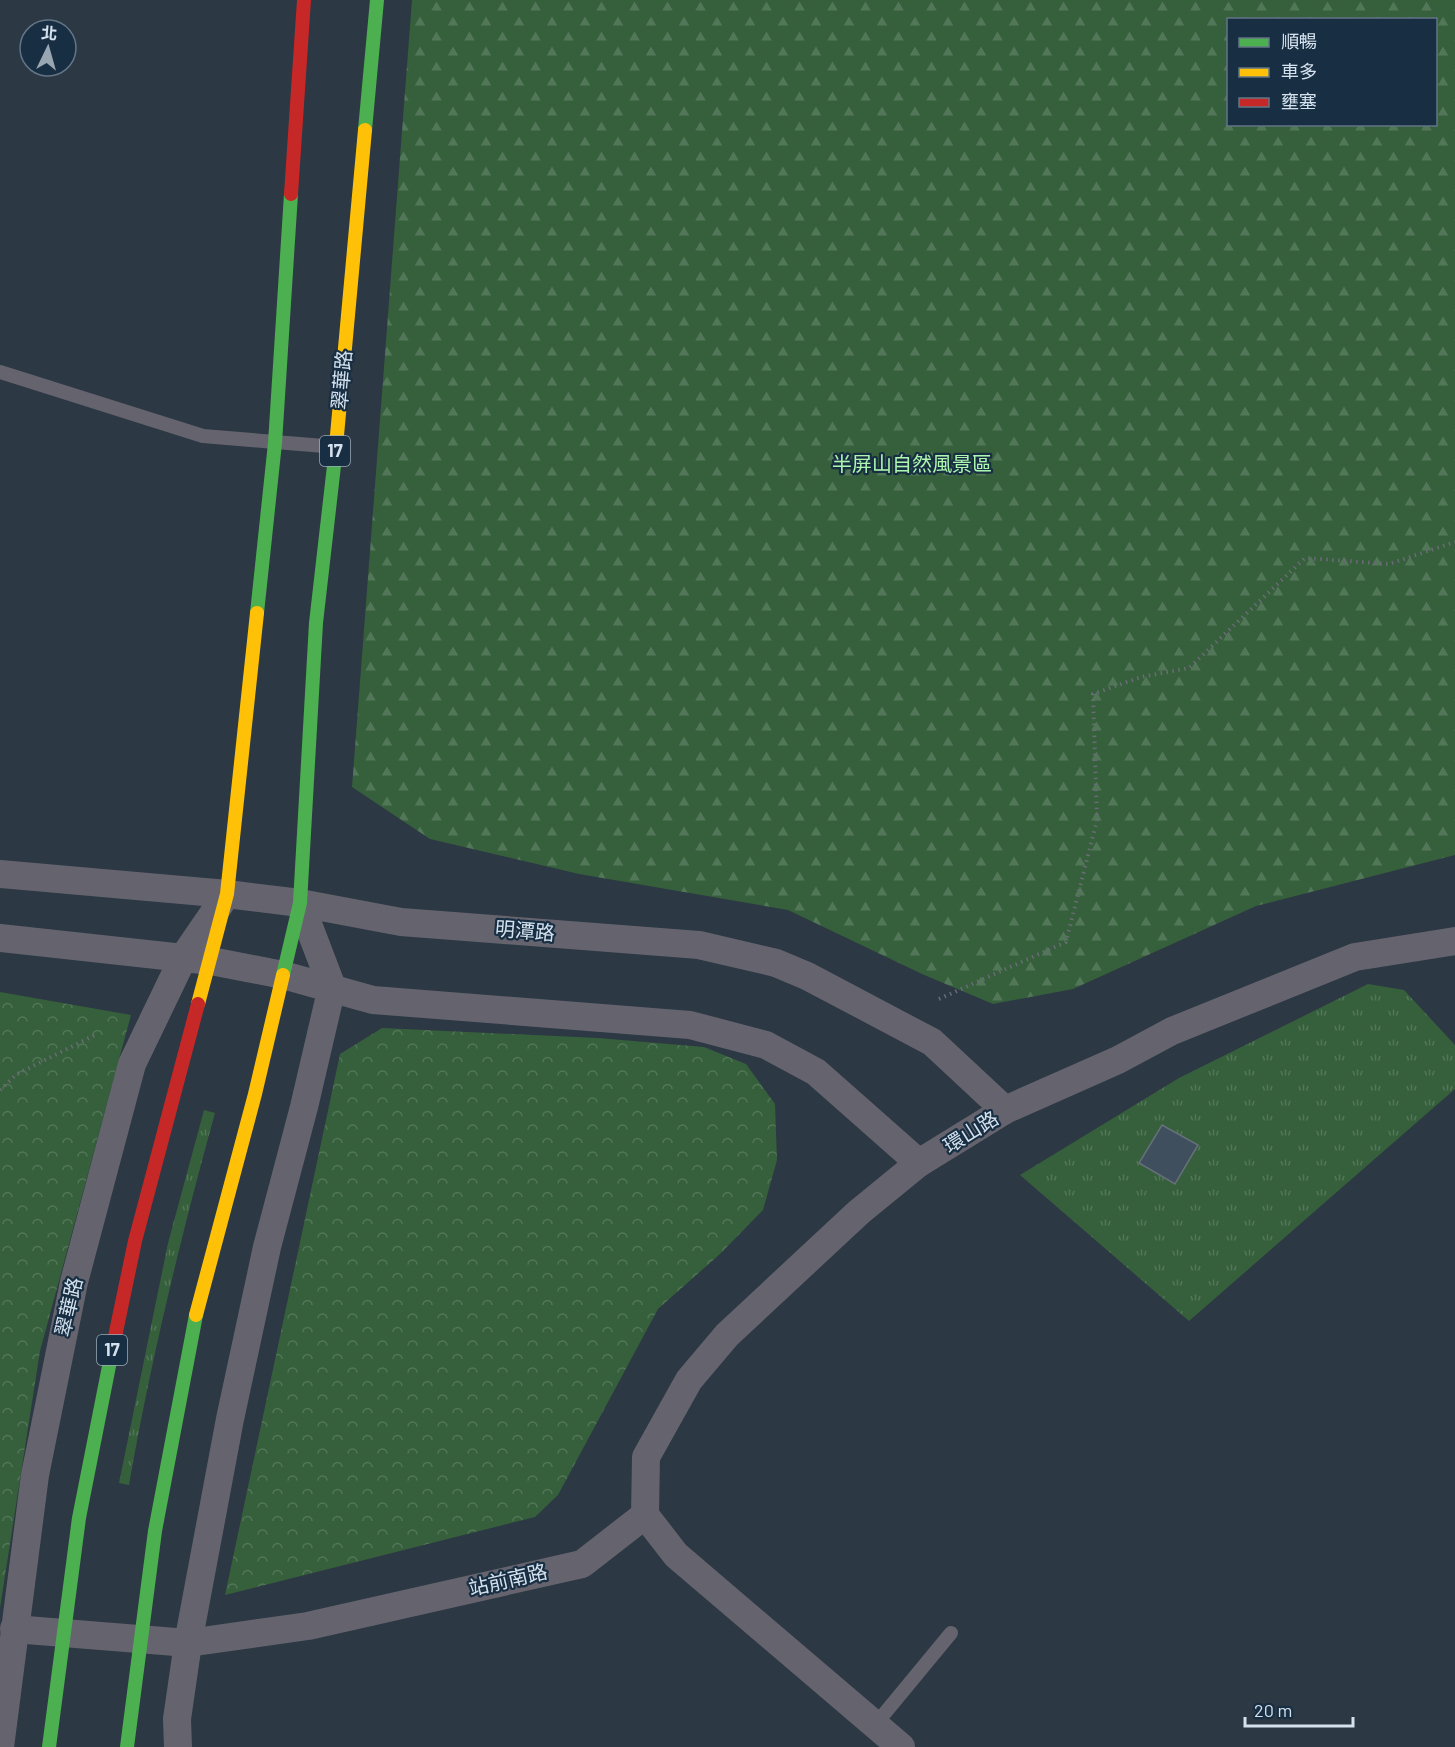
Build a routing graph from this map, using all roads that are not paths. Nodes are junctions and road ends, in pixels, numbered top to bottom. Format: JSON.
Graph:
{"nodes":[{"id":1,"x":304,"y":0,"type":"edge"},
{"id":2,"x":377,"y":0,"type":"edge"},
{"id":3,"x":288,"y":10,"type":"dead end"},
{"id":4,"x":297,"y":74,"type":"junction"},
{"id":5,"x":0,"y":372,"type":"edge"},
{"id":6,"x":275,"y":443,"type":"junction"},
{"id":7,"x":336,"y":447,"type":"junction"},
{"id":8,"x":0,"y":874,"type":"edge"},
{"id":9,"x":227,"y":894,"type":"junction"},
{"id":10,"x":300,"y":903,"type":"junction"},
{"id":11,"x":0,"y":938,"type":"edge"},
{"id":12,"x":1455,"y":941,"type":"edge"},
{"id":13,"x":183,"y":957,"type":"junction"},
{"id":14,"x":211,"y":961,"type":"junction"},
{"id":15,"x":284,"y":975,"type":"junction"},
{"id":16,"x":332,"y":987,"type":"junction"},
{"id":17,"x":1005,"y":1110,"type":"junction"},
{"id":18,"x":919,"y":1163,"type":"junction"},
{"id":19,"x":645,"y":1515,"type":"junction"},
{"id":20,"x":14,"y":1629,"type":"junction"},
{"id":21,"x":64,"y":1633,"type":"junction"},
{"id":22,"x":951,"y":1633,"type":"dead end"},
{"id":23,"x":141,"y":1639,"type":"junction"},
{"id":24,"x":188,"y":1643,"type":"junction"},
{"id":25,"x":177,"y":1719,"type":"junction"},
{"id":26,"x":875,"y":1725,"type":"junction"},
{"id":27,"x":0,"y":1747,"type":"edge"},
{"id":28,"x":50,"y":1747,"type":"edge"},
{"id":29,"x":128,"y":1747,"type":"edge"},
{"id":30,"x":178,"y":1747,"type":"edge"},
{"id":31,"x":191,"y":1747,"type":"edge"},
{"id":32,"x":901,"y":1747,"type":"edge"}],
"edges":[{"from":1,"to":4,"type":"main road","name":"翠華路","number":"17"},
{"from":2,"to":7,"type":"main road","name":"翠華路","number":"17"},
{"from":3,"to":4,"type":"lane"},
{"from":4,"to":6,"type":"main road","name":"翠華路","number":"17"},
{"from":5,"to":6,"type":"lane"},
{"from":6,"to":7,"type":"lane"},
{"from":6,"to":9,"type":"main road","name":"翠華路","number":"17"},
{"from":7,"to":10,"type":"main road","name":"翠華路","number":"17"},
{"from":8,"to":9,"type":"street","name":"明潭路"},
{"from":9,"to":10,"type":"street","name":"明潭路"},
{"from":9,"to":13,"type":"street","name":"翠華路"},
{"from":9,"to":14,"type":"main road","name":"翠華路","number":"17"},
{"from":10,"to":15,"type":"main road","name":"翠華路","number":"17"},
{"from":10,"to":16,"type":"street","name":"翠華路"},
{"from":10,"to":17,"type":"street","name":"明潭路"},
{"from":11,"to":13,"type":"street"},
{"from":12,"to":17,"type":"street","name":"環山路"},
{"from":13,"to":14,"type":"street"},
{"from":13,"to":20,"type":"street","name":"翠華路"},
{"from":14,"to":15,"type":"street"},
{"from":14,"to":21,"type":"main road","name":"翠華路","number":"17"},
{"from":15,"to":16,"type":"street"},
{"from":15,"to":23,"type":"main road","name":"翠華路","number":"17"},
{"from":16,"to":18,"type":"street"},
{"from":16,"to":24,"type":"street"},
{"from":17,"to":18,"type":"street","name":"環山路"},
{"from":18,"to":19,"type":"street","name":"環山路"},
{"from":19,"to":24,"type":"street","name":"站前南路"},
{"from":19,"to":26,"type":"street"},
{"from":20,"to":21,"type":"street","name":"站前南路"},
{"from":20,"to":27,"type":"street","name":"翠華路"},
{"from":21,"to":23,"type":"street","name":"站前南路"},
{"from":21,"to":28,"type":"main road","name":"翠華路","number":"17"},
{"from":22,"to":26,"type":"lane"},
{"from":23,"to":24,"type":"street","name":"站前南路"},
{"from":23,"to":29,"type":"main road","name":"翠華路","number":"17"},
{"from":24,"to":25,"type":"street"},
{"from":25,"to":30,"type":"street"},
{"from":25,"to":31,"type":"street"},
{"from":26,"to":32,"type":"street"}]}
